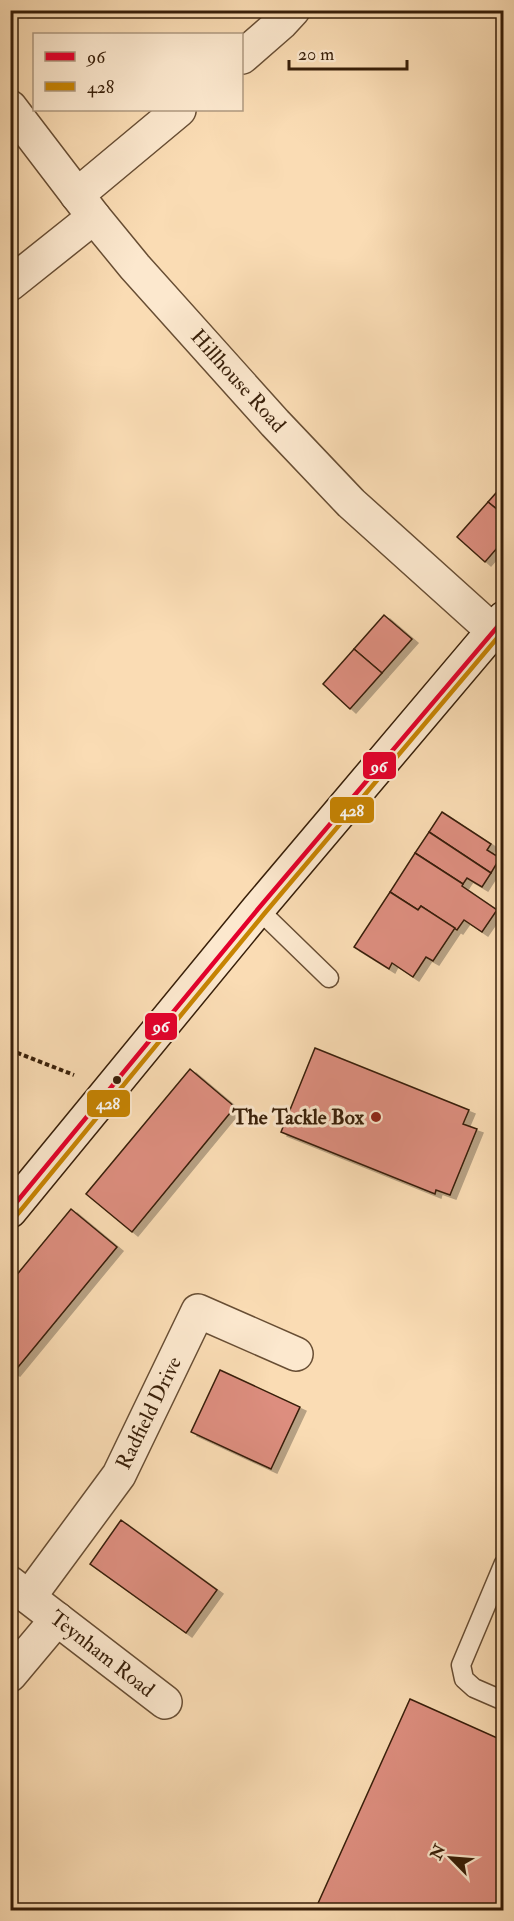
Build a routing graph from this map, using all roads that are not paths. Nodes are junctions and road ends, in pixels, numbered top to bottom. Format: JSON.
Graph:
{"nodes":[{"id":1,"x":293,"y":10,"type":"edge"},
{"id":2,"x":243,"y":56,"type":"edge"},
{"id":3,"x":10,"y":107,"type":"edge"},
{"id":4,"x":178,"y":111,"type":"edge"},
{"id":5,"x":86,"y":206,"type":"junction"},
{"id":6,"x":10,"y":284,"type":"edge"},
{"id":7,"x":500,"y":625,"type":"edge"},
{"id":8,"x":258,"y":909,"type":"junction"},
{"id":9,"x":329,"y":978,"type":"dead end"},
{"id":10,"x":10,"y":1211,"type":"edge"},
{"id":11,"x":296,"y":1354,"type":"dead end"},
{"id":12,"x":504,"y":1563,"type":"edge"},
{"id":13,"x":20,"y":1590,"type":"edge"},
{"id":14,"x":57,"y":1619,"type":"junction"},
{"id":15,"x":10,"y":1675,"type":"edge"},
{"id":16,"x":504,"y":1701,"type":"edge"},
{"id":17,"x":165,"y":1702,"type":"dead end"}],
"edges":[{"from":1,"to":2,"type":"street"},
{"from":3,"to":5,"type":"street","name":"Hillhouse Road"},
{"from":4,"to":5,"type":"street"},
{"from":5,"to":6,"type":"street"},
{"from":5,"to":7,"type":"street","name":"Hillhouse Road"},
{"from":7,"to":8,"type":"street"},
{"from":8,"to":9,"type":"lane"},
{"from":8,"to":10,"type":"street"},
{"from":11,"to":13,"type":"street","name":"Radfield Drive"},
{"from":12,"to":16,"type":"lane"},
{"from":13,"to":14,"type":"street","name":"Teynham Road"},
{"from":14,"to":15,"type":"street"},
{"from":14,"to":17,"type":"street","name":"Teynham Road"}]}
